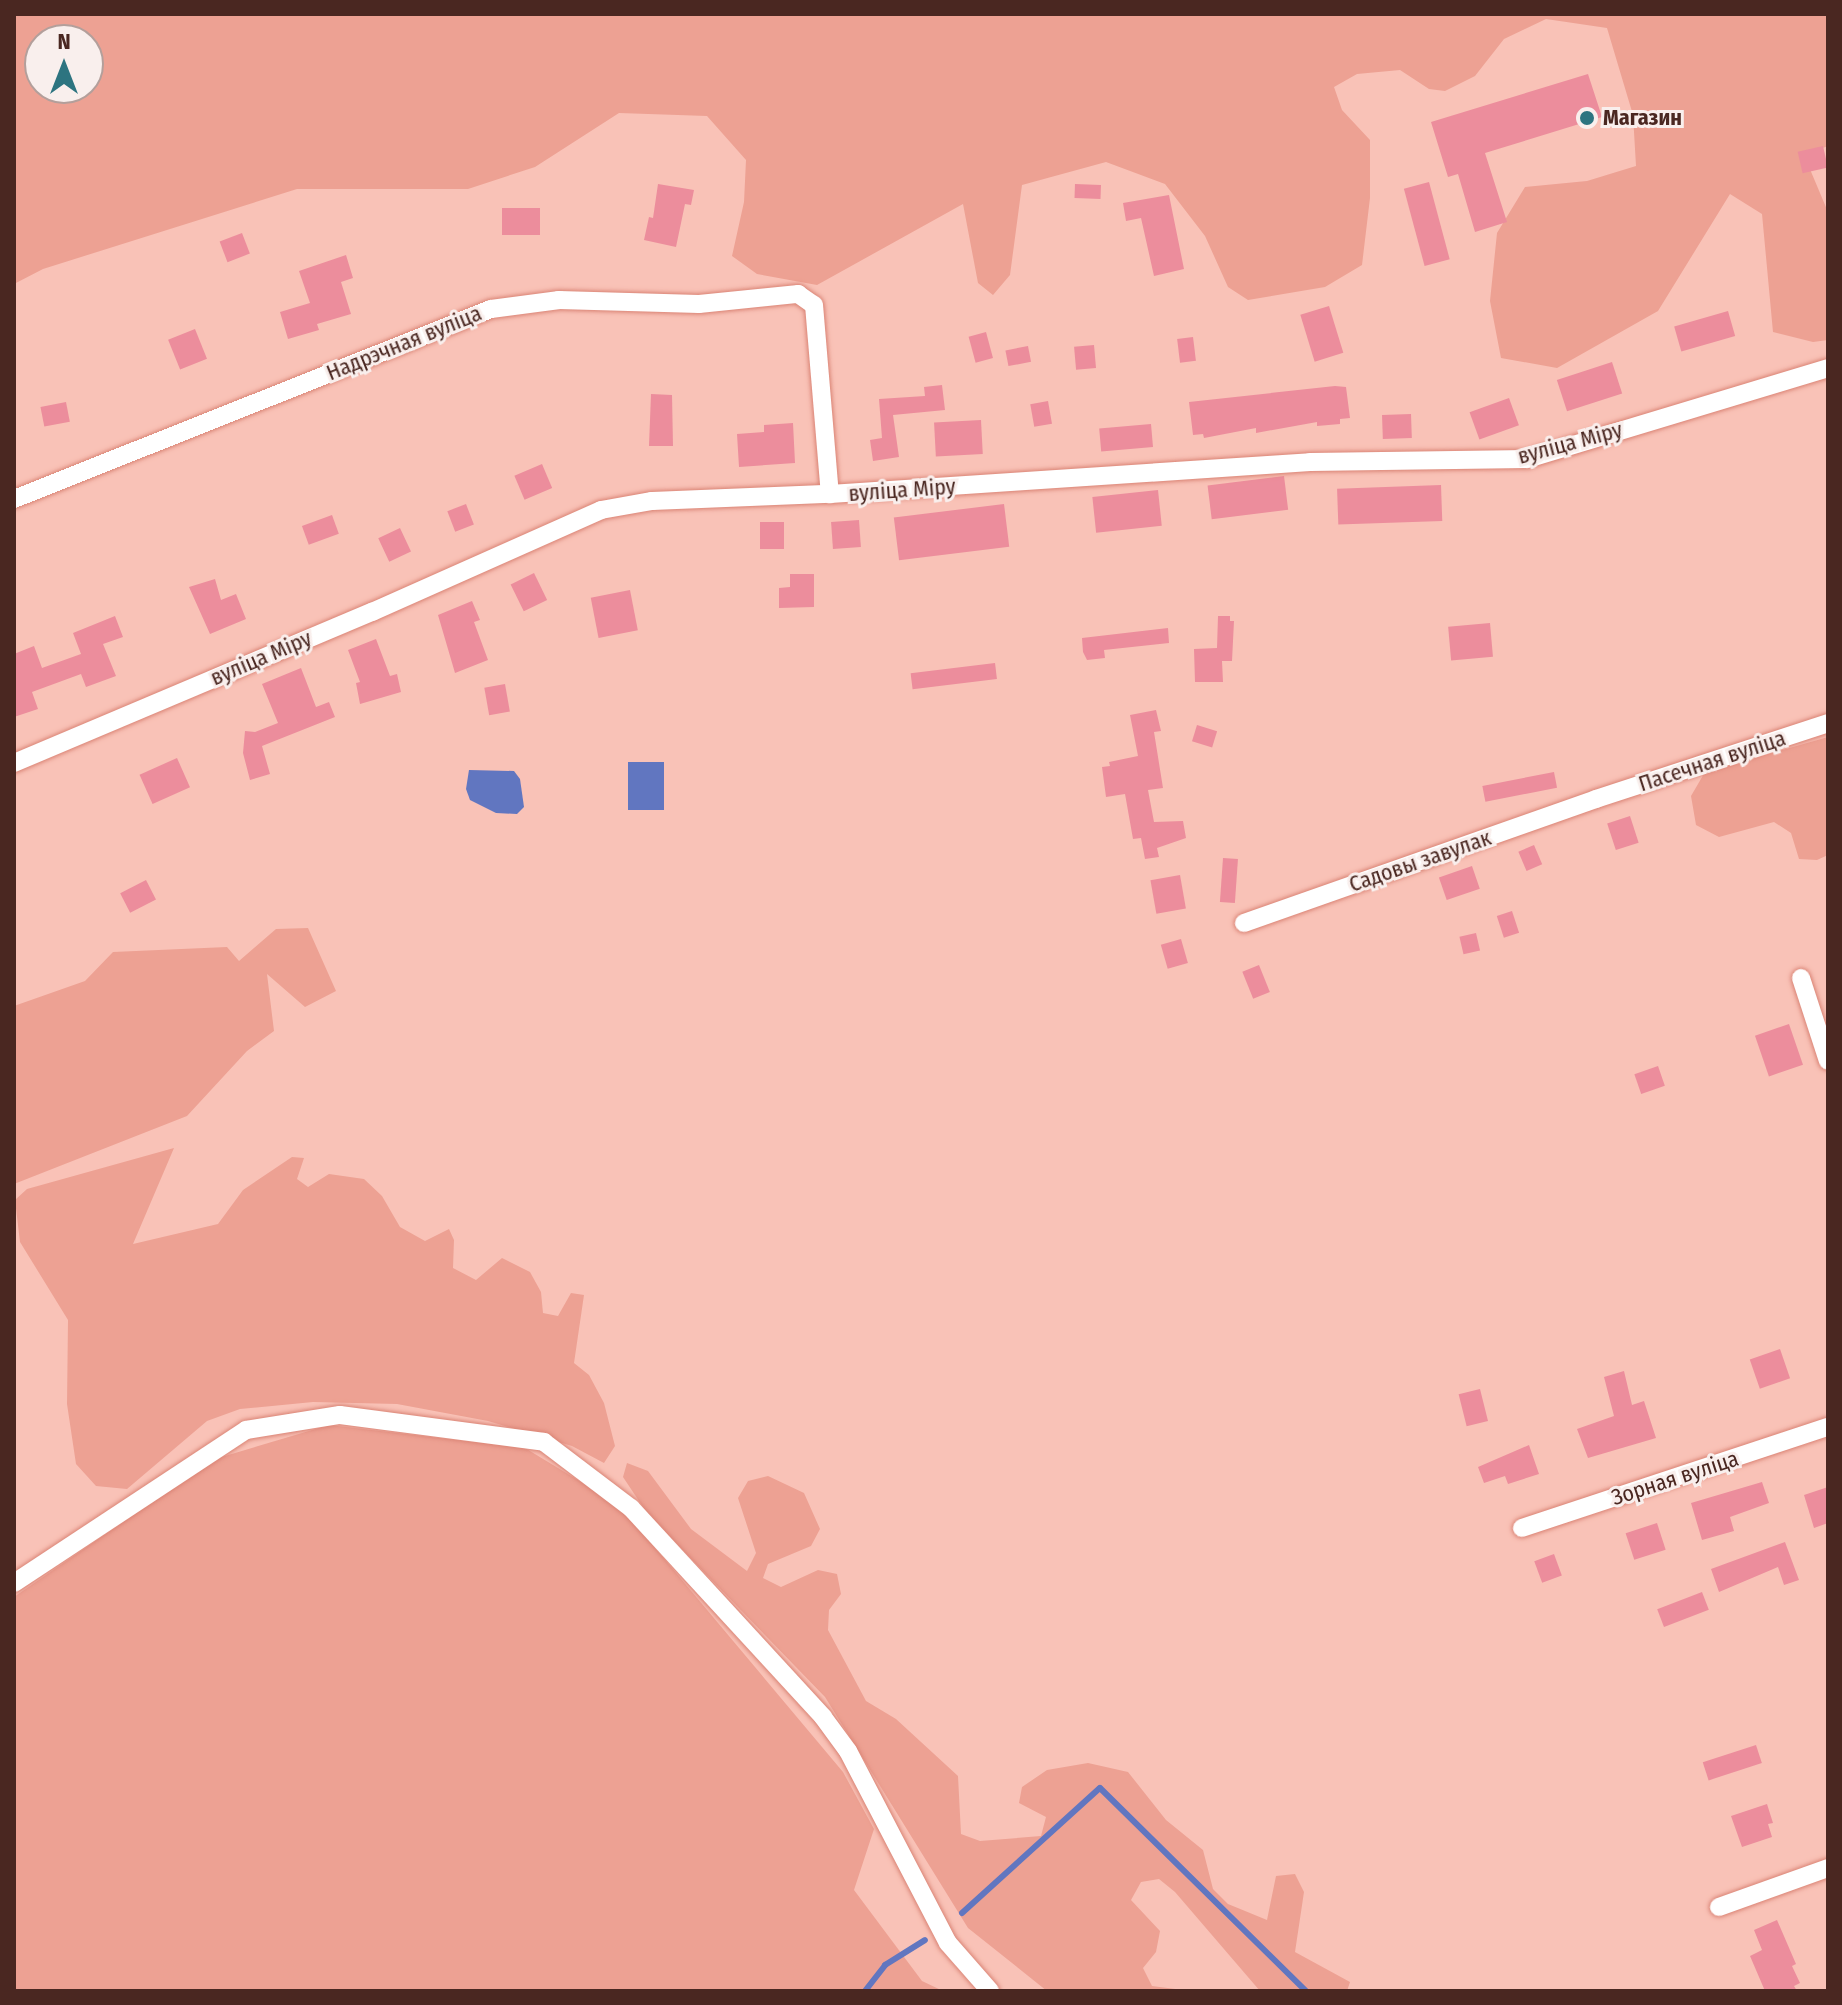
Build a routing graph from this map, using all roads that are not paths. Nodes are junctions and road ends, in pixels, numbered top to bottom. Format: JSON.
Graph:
{"nodes":[{"id":1,"x":1828,"y":368,"type":"edge"},
{"id":2,"x":830,"y":494,"type":"junction"},
{"id":3,"x":14,"y":499,"type":"edge"},
{"id":4,"x":1828,"y":723,"type":"edge"},
{"id":5,"x":14,"y":763,"type":"edge"},
{"id":6,"x":1596,"y":799,"type":"joint"},
{"id":7,"x":1244,"y":923,"type":"dead end"},
{"id":8,"x":1801,"y":978,"type":"dead end"},
{"id":9,"x":1828,"y":1061,"type":"edge"},
{"id":10,"x":1828,"y":1427,"type":"edge"},
{"id":11,"x":1522,"y":1528,"type":"dead end"},
{"id":12,"x":14,"y":1583,"type":"edge"},
{"id":13,"x":1828,"y":1868,"type":"edge"},
{"id":14,"x":1719,"y":1907,"type":"dead end"},
{"id":15,"x":990,"y":1991,"type":"edge"}],
"edges":[{"from":1,"to":2,"type":"street","name":"вуліца Міру"},
{"from":2,"to":3,"type":"street","name":"Надрэчная вуліца"},
{"from":2,"to":5,"type":"street","name":"вуліца Міру"},
{"from":4,"to":6,"type":"street","name":"Пасечная вуліца"},
{"from":6,"to":7,"type":"street","name":"Садовы завулак"},
{"from":8,"to":9,"type":"street"},
{"from":10,"to":11,"type":"street","name":"Зорная вуліца"},
{"from":12,"to":15,"type":"street"},
{"from":13,"to":14,"type":"street"}]}
